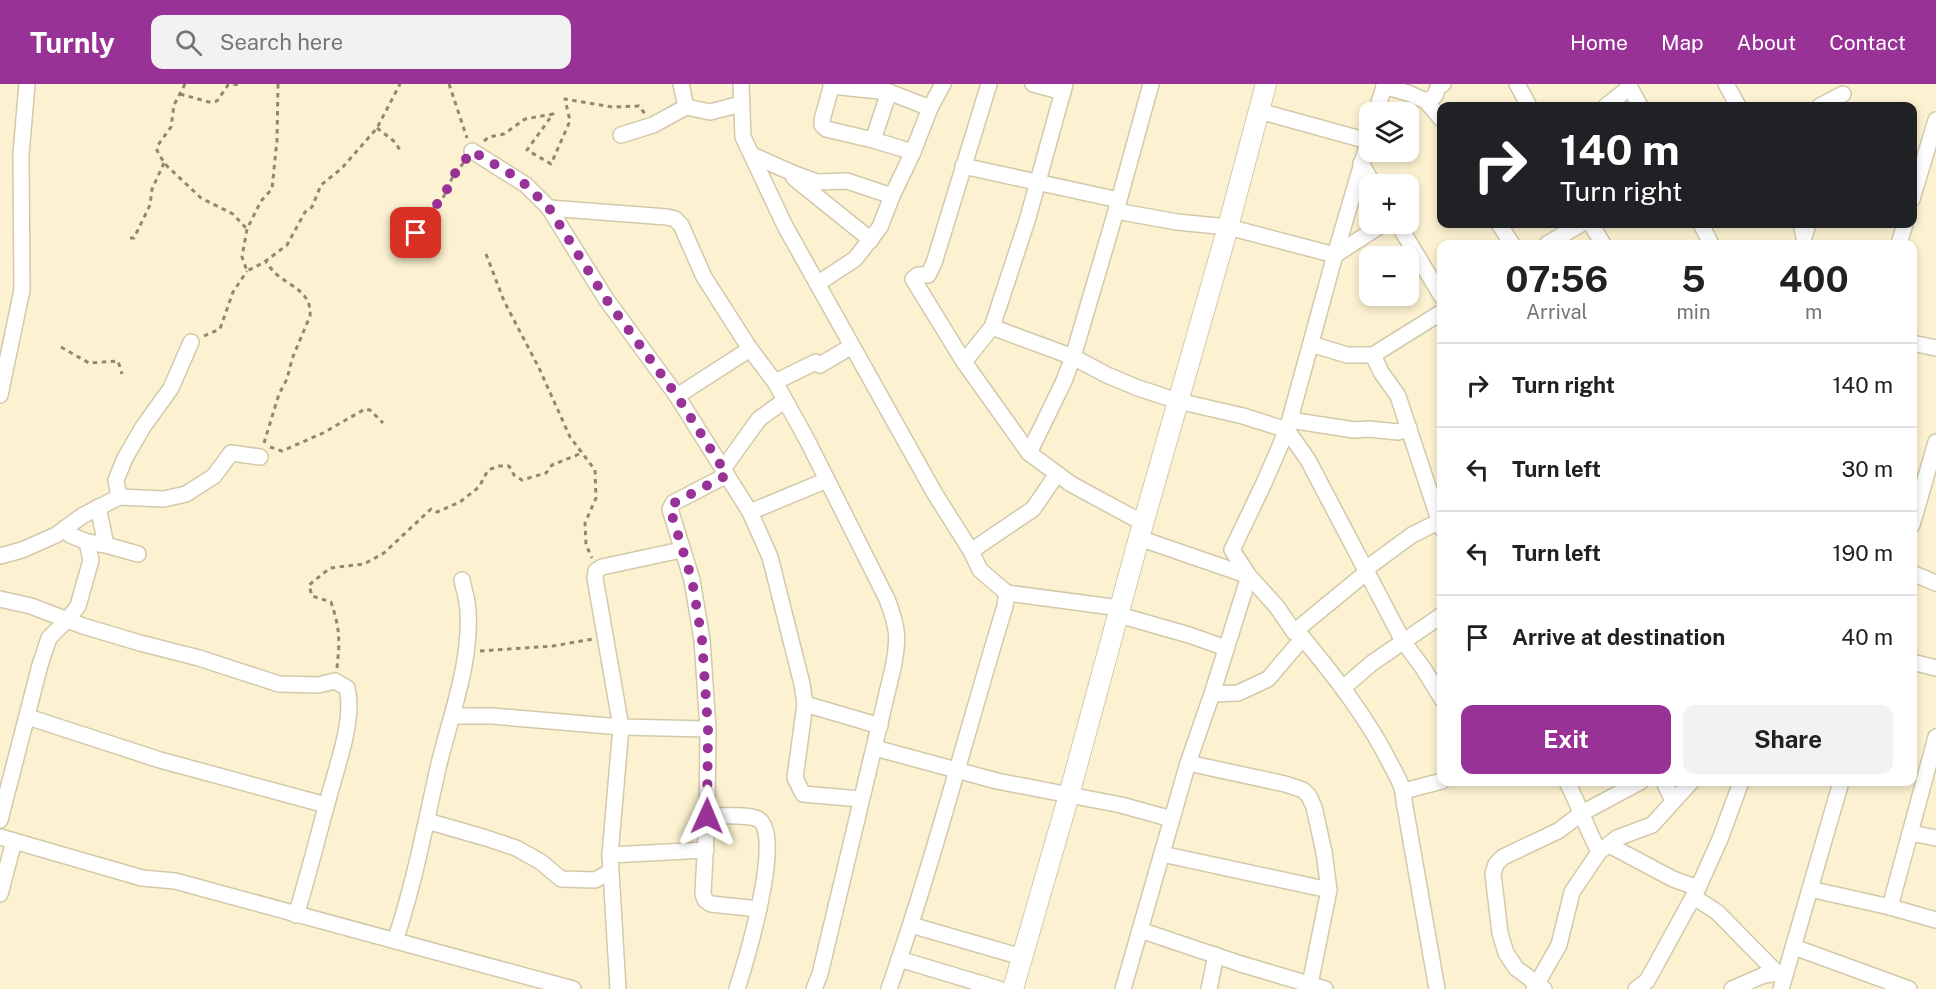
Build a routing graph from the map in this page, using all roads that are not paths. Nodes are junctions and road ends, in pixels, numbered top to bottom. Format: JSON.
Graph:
{"nodes":[{"id":1,"x":27,"y":84,"type":"edge"},
{"id":2,"x":681,"y":84,"type":"edge"},
{"id":3,"x":741,"y":84,"type":"edge"},
{"id":4,"x":943,"y":84,"type":"edge"},
{"id":5,"x":989,"y":84,"type":"edge"},
{"id":6,"x":1033,"y":84,"type":"edge"},
{"id":7,"x":1151,"y":84,"type":"edge"},
{"id":8,"x":1266,"y":84,"type":"edge"},
{"id":9,"x":1443,"y":84,"type":"edge"},
{"id":10,"x":1517,"y":84,"type":"edge"},
{"id":11,"x":1726,"y":84,"type":"edge"},
{"id":12,"x":832,"y":85,"type":"edge"},
{"id":13,"x":1384,"y":85,"type":"edge"},
{"id":14,"x":1629,"y":86,"type":"edge"},
{"id":15,"x":1064,"y":88,"type":"edge"},
{"id":16,"x":889,"y":92,"type":"junction"},
{"id":17,"x":1843,"y":95,"type":"edge"},
{"id":18,"x":1426,"y":101,"type":"junction"},
{"id":19,"x":1379,"y":102,"type":"edge"},
{"id":20,"x":1527,"y":102,"type":"edge"},
{"id":21,"x":1611,"y":102,"type":"edge"},
{"id":22,"x":1638,"y":102,"type":"edge"},
{"id":23,"x":1736,"y":102,"type":"edge"},
{"id":24,"x":1828,"y":102,"type":"edge"},
{"id":25,"x":741,"y":104,"type":"junction"},
{"id":26,"x":686,"y":107,"type":"junction"},
{"id":27,"x":930,"y":108,"type":"junction"},
{"id":28,"x":1259,"y":111,"type":"junction"},
{"id":29,"x":1437,"y":114,"type":"edge"},
{"id":30,"x":1936,"y":120,"type":"edge"},
{"id":31,"x":621,"y":135,"type":"dead end"},
{"id":32,"x":1359,"y":136,"type":"edge"},
{"id":33,"x":873,"y":140,"type":"junction"},
{"id":34,"x":472,"y":151,"type":"road end"},
{"id":35,"x":914,"y":152,"type":"junction"},
{"id":36,"x":752,"y":155,"type":"junction"},
{"id":37,"x":1361,"y":162,"type":"joint"},
{"id":38,"x":963,"y":166,"type":"junction"},
{"id":39,"x":782,"y":169,"type":"junction"},
{"id":40,"x":1368,"y":174,"type":"edge"},
{"id":41,"x":1037,"y":183,"type":"junction"},
{"id":42,"x":1917,"y":183,"type":"edge"},
{"id":43,"x":892,"y":196,"type":"junction"},
{"id":44,"x":1117,"y":206,"type":"junction"},
{"id":45,"x":549,"y":208,"type":"junction"},
{"id":46,"x":1228,"y":227,"type":"junction"},
{"id":47,"x":1574,"y":228,"type":"edge"},
{"id":48,"x":1368,"y":234,"type":"edge"},
{"id":49,"x":1404,"y":234,"type":"edge"},
{"id":50,"x":871,"y":240,"type":"junction"},
{"id":51,"x":1554,"y":240,"type":"edge"},
{"id":52,"x":1335,"y":255,"type":"junction"},
{"id":53,"x":817,"y":284,"type":"junction"},
{"id":54,"x":1437,"y":289,"type":"edge"},
{"id":55,"x":1437,"y":315,"type":"edge"},
{"id":56,"x":992,"y":327,"type":"junction"},
{"id":57,"x":191,"y":342,"type":"road end"},
{"id":58,"x":1311,"y":344,"type":"junction"},
{"id":59,"x":1917,"y":344,"type":"edge"},
{"id":60,"x":852,"y":346,"type":"junction"},
{"id":61,"x":1936,"y":348,"type":"edge"},
{"id":62,"x":750,"y":349,"type":"junction"},
{"id":63,"x":1373,"y":355,"type":"junction"},
{"id":64,"x":1072,"y":357,"type":"junction"},
{"id":65,"x":964,"y":362,"type":"junction"},
{"id":66,"x":775,"y":382,"type":"junction"},
{"id":67,"x":0,"y":395,"type":"edge"},
{"id":68,"x":677,"y":396,"type":"junction"},
{"id":69,"x":1178,"y":400,"type":"junction"},
{"id":70,"x":784,"y":401,"type":"junction"},
{"id":71,"x":1289,"y":425,"type":"junction"},
{"id":72,"x":1409,"y":428,"type":"junction"},
{"id":73,"x":1936,"y":442,"type":"edge"},
{"id":74,"x":262,"y":451,"type":"road end"},
{"id":75,"x":1029,"y":453,"type":"junction"},
{"id":76,"x":725,"y":472,"type":"junction"},
{"id":77,"x":1057,"y":474,"type":"junction"},
{"id":78,"x":827,"y":480,"type":"junction"},
{"id":79,"x":118,"y":497,"type":"junction"},
{"id":80,"x":98,"y":507,"type":"junction"},
{"id":81,"x":1917,"y":508,"type":"edge"},
{"id":82,"x":750,"y":512,"type":"junction"},
{"id":83,"x":1437,"y":512,"type":"edge"},
{"id":84,"x":1437,"y":525,"type":"edge"},
{"id":85,"x":65,"y":528,"type":"junction"},
{"id":86,"x":1141,"y":531,"type":"junction"},
{"id":87,"x":87,"y":542,"type":"junction"},
{"id":88,"x":106,"y":545,"type":"junction"},
{"id":89,"x":681,"y":550,"type":"junction"},
{"id":90,"x":971,"y":551,"type":"junction"},
{"id":91,"x":138,"y":554,"type":"dead end"},
{"id":92,"x":0,"y":556,"type":"edge"},
{"id":93,"x":1367,"y":570,"type":"junction"},
{"id":94,"x":1249,"y":576,"type":"junction"},
{"id":95,"x":1917,"y":576,"type":"edge"},
{"id":96,"x":462,"y":580,"type":"dead end"},
{"id":97,"x":1936,"y":582,"type":"edge"},
{"id":98,"x":1007,"y":592,"type":"junction"},
{"id":99,"x":0,"y":599,"type":"edge"},
{"id":100,"x":1119,"y":612,"type":"junction"},
{"id":101,"x":1437,"y":618,"type":"edge"},
{"id":102,"x":68,"y":619,"type":"junction"},
{"id":103,"x":1298,"y":635,"type":"junction"},
{"id":104,"x":1403,"y":641,"type":"junction"},
{"id":105,"x":1226,"y":648,"type":"junction"},
{"id":106,"x":1917,"y":663,"type":"edge"},
{"id":107,"x":1936,"y":668,"type":"edge"},
{"id":108,"x":1343,"y":688,"type":"junction"},
{"id":109,"x":1437,"y":691,"type":"edge"},
{"id":110,"x":1212,"y":694,"type":"junction"},
{"id":111,"x":804,"y":704,"type":"junction"},
{"id":112,"x":453,"y":716,"type":"junction"},
{"id":113,"x":28,"y":717,"type":"junction"},
{"id":114,"x":880,"y":726,"type":"junction"},
{"id":115,"x":621,"y":727,"type":"junction"},
{"id":116,"x":708,"y":729,"type":"junction"},
{"id":117,"x":1936,"y":737,"type":"edge"},
{"id":118,"x":875,"y":748,"type":"junction"},
{"id":119,"x":1188,"y":763,"type":"junction"},
{"id":120,"x":956,"y":771,"type":"junction"},
{"id":121,"x":1437,"y":782,"type":"edge"},
{"id":122,"x":1570,"y":786,"type":"edge"},
{"id":123,"x":1633,"y":786,"type":"edge"},
{"id":124,"x":1666,"y":786,"type":"edge"},
{"id":125,"x":1687,"y":786,"type":"edge"},
{"id":126,"x":1740,"y":786,"type":"edge"},
{"id":127,"x":1840,"y":786,"type":"edge"},
{"id":128,"x":1404,"y":791,"type":"junction"},
{"id":129,"x":1070,"y":795,"type":"junction"},
{"id":130,"x":861,"y":799,"type":"junction"},
{"id":131,"x":1673,"y":801,"type":"junction"},
{"id":132,"x":326,"y":806,"type":"junction"},
{"id":133,"x":1582,"y":813,"type":"junction"},
{"id":134,"x":707,"y":816,"type":"junction"},
{"id":135,"x":1172,"y":819,"type":"junction"},
{"id":136,"x":0,"y":820,"type":"edge"},
{"id":137,"x":427,"y":821,"type":"junction"},
{"id":138,"x":1910,"y":833,"type":"junction"},
{"id":139,"x":1936,"y":838,"type":"edge"},
{"id":140,"x":7,"y":839,"type":"edge"},
{"id":141,"x":1604,"y":849,"type":"junction"},
{"id":142,"x":706,"y":850,"type":"junction"},
{"id":143,"x":1162,"y":854,"type":"junction"},
{"id":144,"x":610,"y":855,"type":"junction"},
{"id":145,"x":610,"y":872,"type":"junction"},
{"id":146,"x":1810,"y":889,"type":"junction"},
{"id":147,"x":1329,"y":890,"type":"junction"},
{"id":148,"x":1696,"y":893,"type":"junction"},
{"id":149,"x":0,"y":894,"type":"edge"},
{"id":150,"x":1890,"y":907,"type":"junction"},
{"id":151,"x":759,"y":909,"type":"junction"},
{"id":152,"x":296,"y":915,"type":"junction"},
{"id":153,"x":1936,"y":920,"type":"edge"},
{"id":154,"x":911,"y":925,"type":"junction"},
{"id":155,"x":1140,"y":930,"type":"junction"},
{"id":156,"x":395,"y":941,"type":"junction"},
{"id":157,"x":1794,"y":946,"type":"junction"},
{"id":158,"x":1216,"y":955,"type":"junction"},
{"id":159,"x":1022,"y":957,"type":"junction"},
{"id":160,"x":899,"y":959,"type":"junction"},
{"id":161,"x":1782,"y":979,"type":"edge"},
{"id":162,"x":1870,"y":982,"type":"edge"},
{"id":163,"x":1310,"y":987,"type":"edge"},
{"id":164,"x":1538,"y":987,"type":"edge"},
{"id":165,"x":573,"y":989,"type":"edge"},
{"id":166,"x":618,"y":989,"type":"edge"},
{"id":167,"x":737,"y":989,"type":"edge"},
{"id":168,"x":814,"y":989,"type":"edge"},
{"id":169,"x":889,"y":989,"type":"edge"},
{"id":170,"x":999,"y":989,"type":"edge"},
{"id":171,"x":1013,"y":989,"type":"edge"},
{"id":172,"x":1123,"y":989,"type":"edge"},
{"id":173,"x":1209,"y":989,"type":"edge"},
{"id":174,"x":1325,"y":989,"type":"edge"},
{"id":175,"x":1437,"y":989,"type":"edge"},
{"id":176,"x":1636,"y":989,"type":"edge"},
{"id":177,"x":1732,"y":989,"type":"edge"},
{"id":178,"x":1909,"y":989,"type":"edge"}],
"edges":[{"from":1,"to":67,"type":"street"},
{"from":2,"to":26,"type":"street"},
{"from":3,"to":25,"type":"street"},
{"from":4,"to":27,"type":"street"},
{"from":5,"to":38,"type":"street"},
{"from":6,"to":15,"type":"street"},
{"from":7,"to":44,"type":"street"},
{"from":8,"to":28,"type":"street"},
{"from":9,"to":18,"type":"street"},
{"from":10,"to":20,"type":"street"},
{"from":11,"to":23,"type":"street"},
{"from":12,"to":16,"type":"street"},
{"from":12,"to":33,"type":"street"},
{"from":13,"to":18,"type":"street"},
{"from":13,"to":19,"type":"street"},
{"from":14,"to":21,"type":"street"},
{"from":14,"to":22,"type":"street"},
{"from":15,"to":41,"type":"street"},
{"from":16,"to":27,"type":"street"},
{"from":16,"to":33,"type":"street"},
{"from":17,"to":24,"type":"street"},
{"from":18,"to":29,"type":"street"},
{"from":25,"to":26,"type":"street"},
{"from":25,"to":36,"type":"street"},
{"from":26,"to":31,"type":"street"},
{"from":27,"to":35,"type":"street"},
{"from":28,"to":32,"type":"street"},
{"from":28,"to":46,"type":"street"},
{"from":30,"to":42,"type":"street"},
{"from":33,"to":35,"type":"street"},
{"from":34,"to":45,"type":"street"},
{"from":35,"to":43,"type":"street"},
{"from":36,"to":39,"type":"street"},
{"from":36,"to":53,"type":"street"},
{"from":37,"to":40,"type":"street"},
{"from":37,"to":52,"type":"street"},
{"from":38,"to":41,"type":"street"},
{"from":38,"to":65,"type":"street"},
{"from":39,"to":43,"type":"street"},
{"from":39,"to":50,"type":"street"},
{"from":41,"to":44,"type":"street"},
{"from":41,"to":56,"type":"street"},
{"from":43,"to":50,"type":"street"},
{"from":44,"to":46,"type":"street"},
{"from":44,"to":64,"type":"street"},
{"from":45,"to":62,"type":"street"},
{"from":45,"to":68,"type":"street"},
{"from":46,"to":52,"type":"street"},
{"from":46,"to":69,"type":"street"},
{"from":47,"to":51,"type":"street"},
{"from":48,"to":52,"type":"street"},
{"from":49,"to":54,"type":"street"},
{"from":50,"to":53,"type":"street"},
{"from":52,"to":58,"type":"street"},
{"from":53,"to":60,"type":"street"},
{"from":55,"to":63,"type":"street"},
{"from":56,"to":64,"type":"street"},
{"from":56,"to":65,"type":"street"},
{"from":57,"to":79,"type":"street"},
{"from":58,"to":63,"type":"street"},
{"from":58,"to":71,"type":"street"},
{"from":59,"to":61,"type":"street"},
{"from":60,"to":66,"type":"street"},
{"from":60,"to":90,"type":"street"},
{"from":62,"to":66,"type":"street"},
{"from":62,"to":68,"type":"street"},
{"from":63,"to":72,"type":"street"},
{"from":64,"to":69,"type":"street"},
{"from":64,"to":75,"type":"street"},
{"from":65,"to":75,"type":"street"},
{"from":66,"to":70,"type":"street"},
{"from":68,"to":76,"type":"street"},
{"from":69,"to":71,"type":"street"},
{"from":69,"to":86,"type":"street"},
{"from":70,"to":76,"type":"street"},
{"from":70,"to":78,"type":"street"},
{"from":71,"to":72,"type":"street"},
{"from":71,"to":93,"type":"street"},
{"from":71,"to":94,"type":"street"},
{"from":72,"to":83,"type":"street"},
{"from":73,"to":81,"type":"street"},
{"from":74,"to":79,"type":"street"},
{"from":75,"to":77,"type":"street"},
{"from":76,"to":82,"type":"street"},
{"from":76,"to":89,"type":"street"},
{"from":77,"to":86,"type":"street"},
{"from":77,"to":90,"type":"street"},
{"from":78,"to":82,"type":"street"},
{"from":78,"to":114,"type":"street"},
{"from":79,"to":80,"type":"street"},
{"from":80,"to":85,"type":"street"},
{"from":80,"to":88,"type":"street"},
{"from":82,"to":111,"type":"street"},
{"from":84,"to":93,"type":"street"},
{"from":85,"to":87,"type":"street"},
{"from":85,"to":92,"type":"street"},
{"from":86,"to":94,"type":"street"},
{"from":86,"to":100,"type":"street"},
{"from":87,"to":88,"type":"street"},
{"from":87,"to":102,"type":"street"},
{"from":88,"to":91,"type":"street"},
{"from":89,"to":115,"type":"street"},
{"from":89,"to":116,"type":"street"},
{"from":90,"to":98,"type":"street"},
{"from":93,"to":103,"type":"street"},
{"from":93,"to":104,"type":"street"},
{"from":94,"to":103,"type":"street"},
{"from":94,"to":105,"type":"street"},
{"from":95,"to":97,"type":"street"},
{"from":96,"to":112,"type":"street"},
{"from":98,"to":100,"type":"street"},
{"from":98,"to":120,"type":"street"},
{"from":99,"to":102,"type":"street"},
{"from":100,"to":105,"type":"street"},
{"from":100,"to":129,"type":"street"},
{"from":101,"to":104,"type":"street"},
{"from":102,"to":113,"type":"street"},
{"from":102,"to":132,"type":"street"},
{"from":103,"to":108,"type":"street"},
{"from":103,"to":110,"type":"street"},
{"from":104,"to":108,"type":"street"},
{"from":104,"to":109,"type":"street"},
{"from":105,"to":110,"type":"street"},
{"from":106,"to":107,"type":"street"},
{"from":108,"to":128,"type":"street"},
{"from":110,"to":119,"type":"street"},
{"from":111,"to":114,"type":"street"},
{"from":111,"to":130,"type":"street"},
{"from":112,"to":115,"type":"street"},
{"from":112,"to":137,"type":"street"},
{"from":113,"to":132,"type":"street"},
{"from":113,"to":136,"type":"street"},
{"from":114,"to":118,"type":"street"},
{"from":115,"to":116,"type":"street"},
{"from":115,"to":144,"type":"street"},
{"from":116,"to":134,"type":"street"},
{"from":117,"to":138,"type":"street"},
{"from":118,"to":120,"type":"street"},
{"from":118,"to":130,"type":"street"},
{"from":119,"to":135,"type":"street"},
{"from":119,"to":147,"type":"street"},
{"from":120,"to":129,"type":"street"},
{"from":120,"to":154,"type":"street"},
{"from":121,"to":128,"type":"street"},
{"from":122,"to":133,"type":"street"},
{"from":123,"to":133,"type":"street"},
{"from":124,"to":131,"type":"street"},
{"from":125,"to":131,"type":"street"},
{"from":126,"to":148,"type":"street"},
{"from":127,"to":146,"type":"street"},
{"from":128,"to":175,"type":"street"},
{"from":129,"to":135,"type":"street"},
{"from":129,"to":159,"type":"street"},
{"from":130,"to":168,"type":"street"},
{"from":131,"to":141,"type":"street"},
{"from":132,"to":152,"type":"street"},
{"from":133,"to":141,"type":"street"},
{"from":133,"to":164,"type":"street"},
{"from":134,"to":142,"type":"street"},
{"from":134,"to":151,"type":"street"},
{"from":135,"to":143,"type":"street"},
{"from":137,"to":145,"type":"street"},
{"from":137,"to":156,"type":"street"},
{"from":138,"to":139,"type":"street"},
{"from":138,"to":150,"type":"street"},
{"from":140,"to":149,"type":"street"},
{"from":140,"to":152,"type":"street"},
{"from":141,"to":148,"type":"street"},
{"from":141,"to":164,"type":"street"},
{"from":142,"to":144,"type":"street"},
{"from":142,"to":151,"type":"street"},
{"from":143,"to":147,"type":"street"},
{"from":143,"to":155,"type":"street"},
{"from":144,"to":145,"type":"street"},
{"from":145,"to":166,"type":"street"},
{"from":146,"to":150,"type":"street"},
{"from":146,"to":157,"type":"street"},
{"from":147,"to":163,"type":"street"},
{"from":148,"to":161,"type":"street"},
{"from":148,"to":176,"type":"street"},
{"from":150,"to":153,"type":"street"},
{"from":151,"to":167,"type":"street"},
{"from":152,"to":156,"type":"street"},
{"from":154,"to":159,"type":"street"},
{"from":154,"to":160,"type":"street"},
{"from":155,"to":158,"type":"street"},
{"from":155,"to":172,"type":"street"},
{"from":156,"to":165,"type":"street"},
{"from":157,"to":161,"type":"street"},
{"from":157,"to":162,"type":"street"},
{"from":158,"to":163,"type":"street"},
{"from":158,"to":173,"type":"street"},
{"from":159,"to":171,"type":"street"},
{"from":160,"to":169,"type":"street"},
{"from":160,"to":170,"type":"street"},
{"from":161,"to":177,"type":"street"},
{"from":162,"to":178,"type":"street"},
{"from":163,"to":174,"type":"street"}]}
